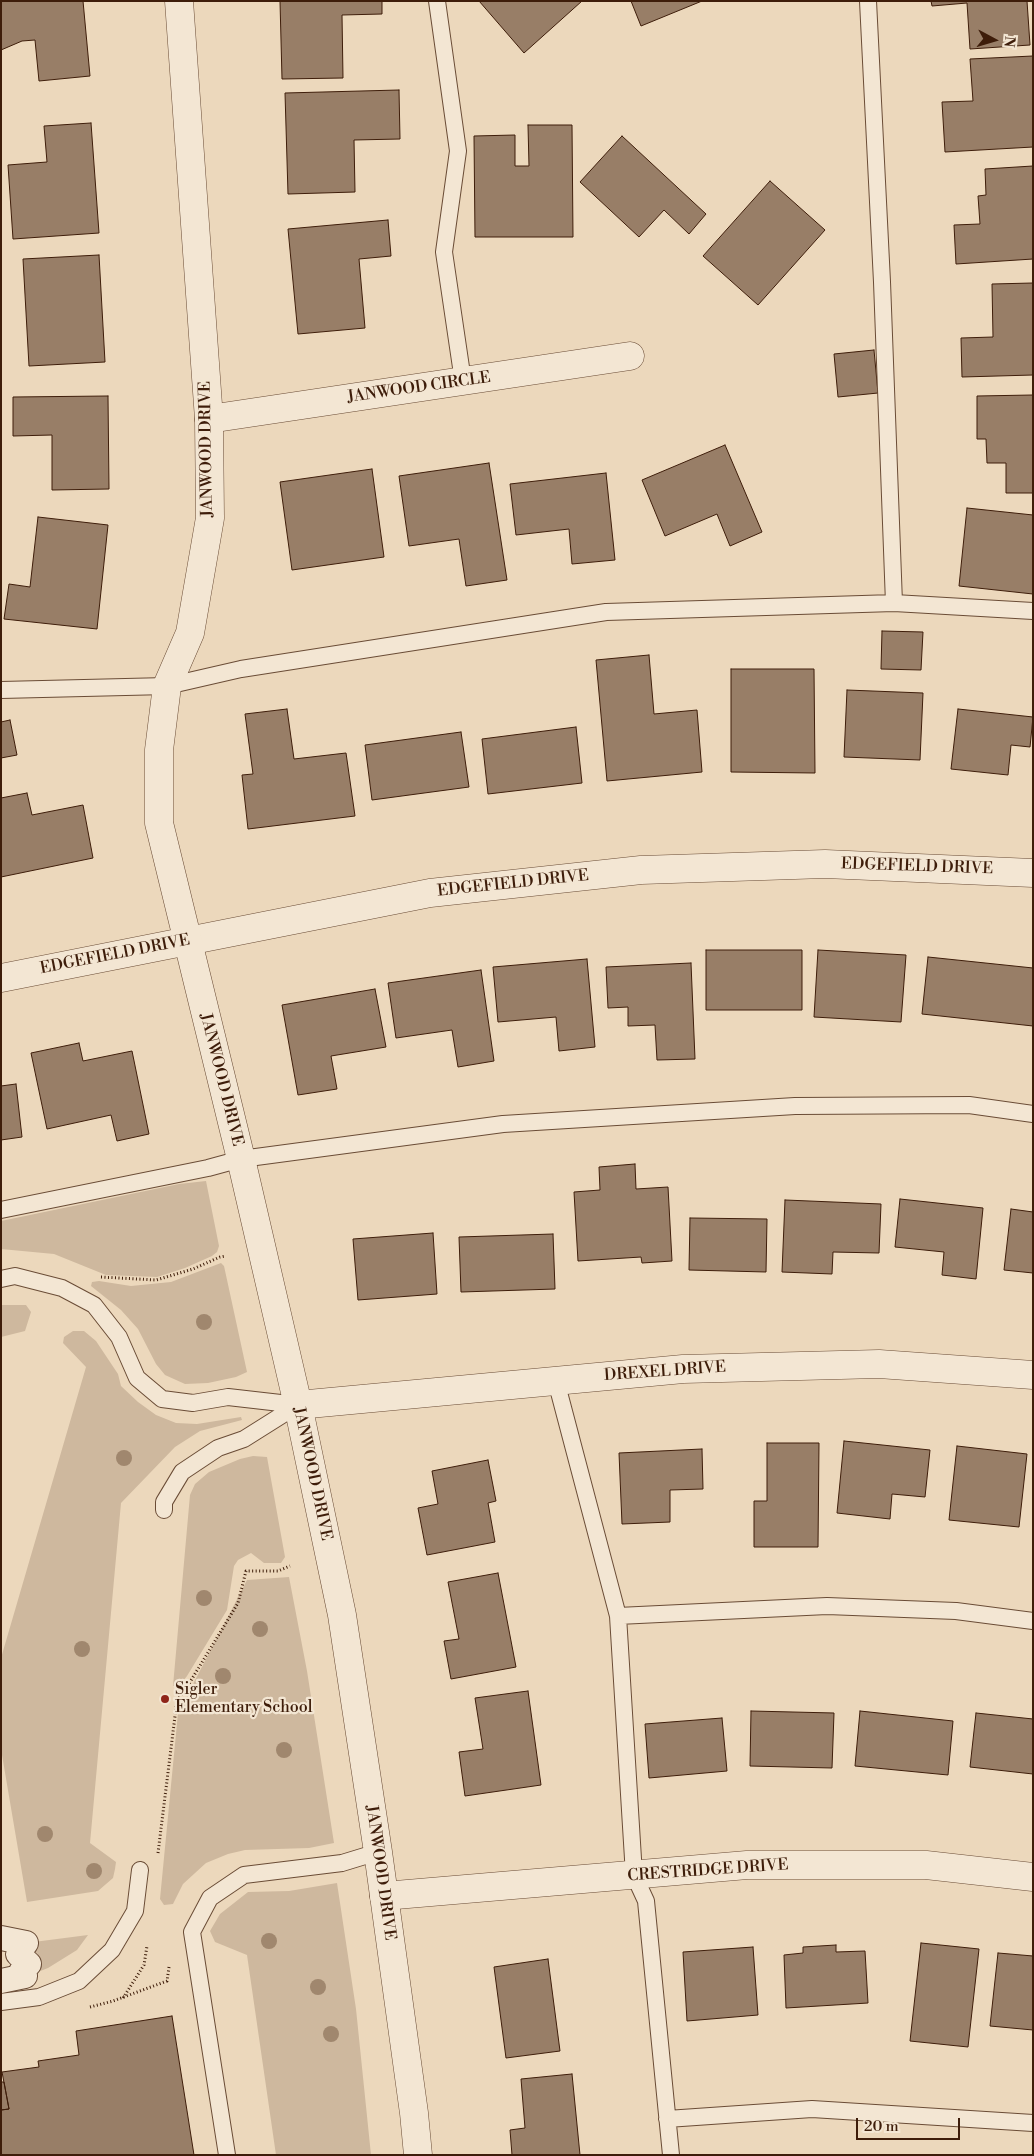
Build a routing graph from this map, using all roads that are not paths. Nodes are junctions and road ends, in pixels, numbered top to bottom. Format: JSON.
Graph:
{"nodes":[{"id":1,"x":179,"y":1,"type":"edge"},
{"id":2,"x":436,"y":1,"type":"edge"},
{"id":3,"x":868,"y":1,"type":"edge"},
{"id":4,"x":630,"y":356,"type":"dead end"},
{"id":5,"x":462,"y":381,"type":"junction"},
{"id":6,"x":209,"y":419,"type":"junction"},
{"id":7,"x":894,"y":604,"type":"junction"},
{"id":8,"x":1033,"y":611,"type":"edge"},
{"id":9,"x":167,"y":686,"type":"junction"},
{"id":10,"x":1,"y":690,"type":"edge"},
{"id":11,"x":1033,"y":873,"type":"edge"},
{"id":12,"x":187,"y":941,"type":"junction"},
{"id":13,"x":1,"y":978,"type":"edge"},
{"id":14,"x":1033,"y":1114,"type":"edge"},
{"id":15,"x":241,"y":1159,"type":"junction"},
{"id":16,"x":1,"y":1210,"type":"edge"},
{"id":17,"x":1,"y":1279,"type":"edge"},
{"id":18,"x":1033,"y":1375,"type":"edge"},
{"id":19,"x":556,"y":1381,"type":"junction"},
{"id":20,"x":298,"y":1405,"type":"junction"},
{"id":21,"x":164,"y":1510,"type":"dead end"},
{"id":22,"x":618,"y":1616,"type":"junction"},
{"id":23,"x":1033,"y":1621,"type":"edge"},
{"id":24,"x":378,"y":1852,"type":"junction"},
{"id":25,"x":140,"y":1870,"type":"dead end"},
{"id":26,"x":634,"y":1875,"type":"junction"},
{"id":27,"x":1033,"y":1877,"type":"edge"},
{"id":28,"x":384,"y":1896,"type":"junction"},
{"id":29,"x":1,"y":1938,"type":"edge"},
{"id":30,"x":1,"y":1981,"type":"edge"},
{"id":31,"x":1,"y":2002,"type":"edge"},
{"id":32,"x":667,"y":2119,"type":"junction"},
{"id":33,"x":1033,"y":2123,"type":"edge"},
{"id":34,"x":227,"y":2155,"type":"edge"},
{"id":35,"x":418,"y":2155,"type":"edge"},
{"id":36,"x":671,"y":2155,"type":"edge"}],
"edges":[{"from":1,"to":6,"type":"street","name":"JANWOOD DRIVE"},
{"from":2,"to":5,"type":"lane"},
{"from":3,"to":7,"type":"lane"},
{"from":4,"to":5,"type":"street","name":"JANWOOD CIRCLE"},
{"from":5,"to":6,"type":"street","name":"JANWOOD CIRCLE"},
{"from":6,"to":9,"type":"street","name":"JANWOOD DRIVE"},
{"from":7,"to":8,"type":"lane"},
{"from":7,"to":9,"type":"lane"},
{"from":9,"to":10,"type":"lane"},
{"from":9,"to":12,"type":"street","name":"JANWOOD DRIVE"},
{"from":11,"to":12,"type":"street","name":"EDGEFIELD DRIVE"},
{"from":12,"to":13,"type":"street","name":"EDGEFIELD DRIVE"},
{"from":12,"to":15,"type":"street","name":"JANWOOD DRIVE"},
{"from":14,"to":15,"type":"lane"},
{"from":15,"to":16,"type":"lane"},
{"from":15,"to":20,"type":"street","name":"JANWOOD DRIVE"},
{"from":17,"to":20,"type":"lane"},
{"from":18,"to":19,"type":"street","name":"DREXEL DRIVE"},
{"from":19,"to":20,"type":"street","name":"DREXEL DRIVE"},
{"from":19,"to":22,"type":"lane"},
{"from":20,"to":21,"type":"lane"},
{"from":20,"to":24,"type":"street","name":"JANWOOD DRIVE"},
{"from":22,"to":23,"type":"lane"},
{"from":22,"to":26,"type":"lane"},
{"from":24,"to":28,"type":"street","name":"JANWOOD DRIVE"},
{"from":24,"to":34,"type":"lane"},
{"from":25,"to":31,"type":"lane"},
{"from":26,"to":27,"type":"street","name":"CRESTRIDGE DRIVE"},
{"from":26,"to":28,"type":"street","name":"CRESTRIDGE DRIVE"},
{"from":26,"to":32,"type":"lane"},
{"from":28,"to":35,"type":"street","name":"JANWOOD DRIVE"},
{"from":29,"to":30,"type":"street"},
{"from":32,"to":33,"type":"lane"},
{"from":32,"to":36,"type":"lane"}]}
